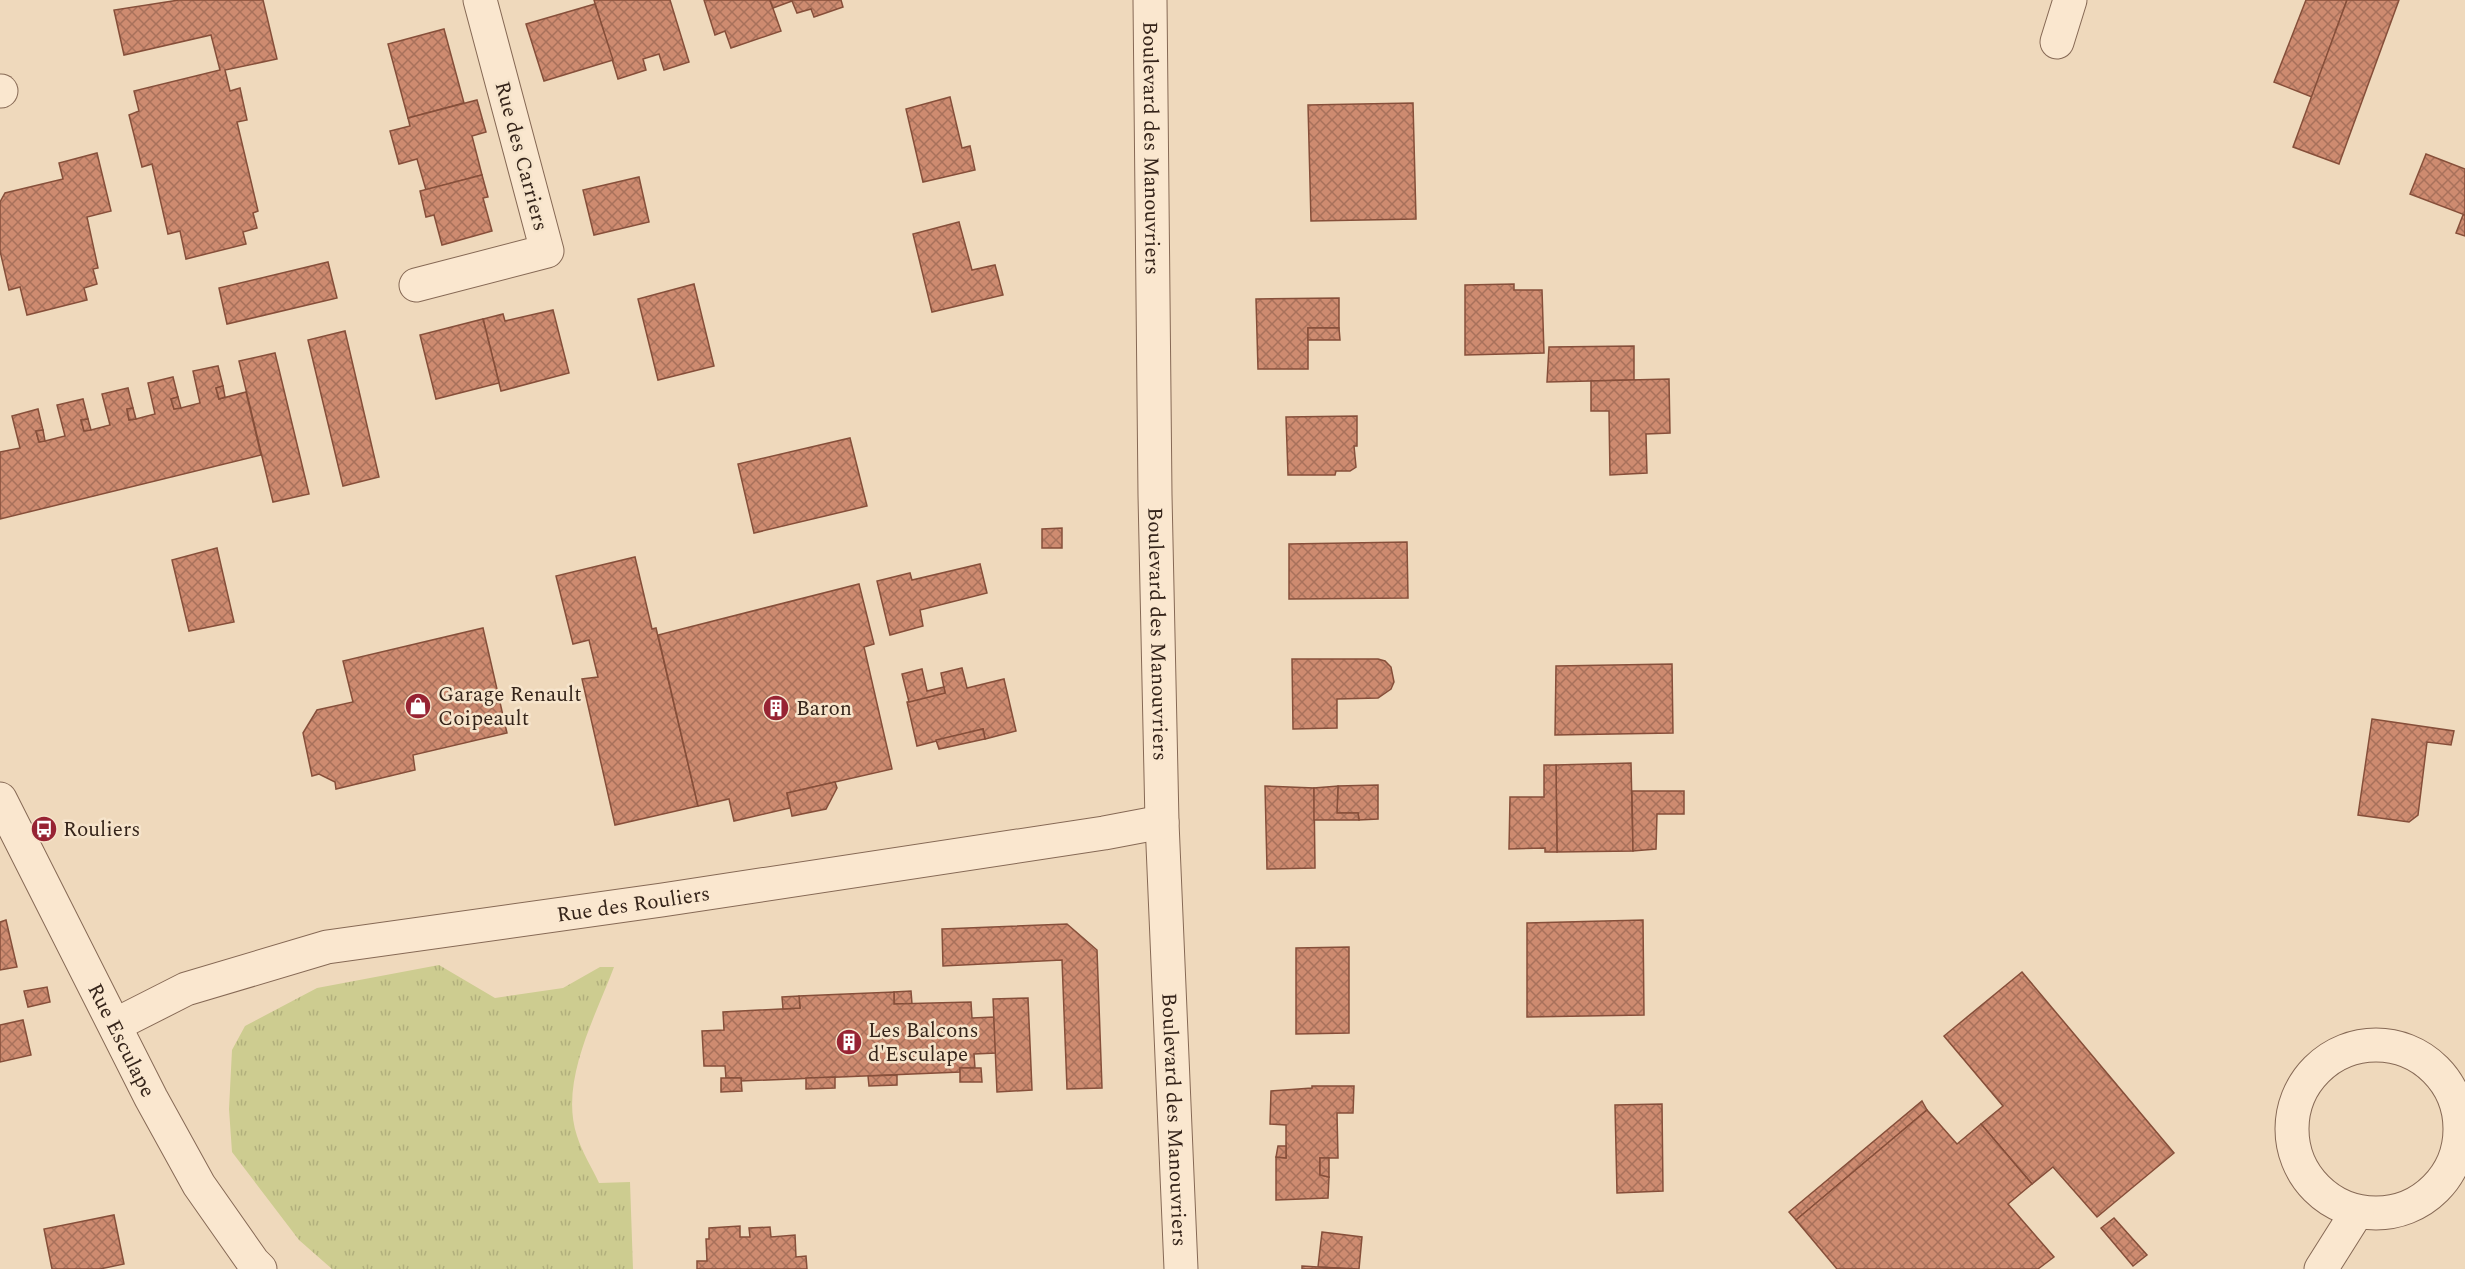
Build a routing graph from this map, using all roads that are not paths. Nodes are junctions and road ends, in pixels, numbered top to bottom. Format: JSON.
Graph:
{"nodes":[{"id":1,"x":480,"y":0,"type":"edge"},
{"id":2,"x":1150,"y":0,"type":"edge"},
{"id":3,"x":2070,"y":0,"type":"edge"},
{"id":4,"x":2056,"y":42,"type":"dead end"},
{"id":5,"x":417,"y":285,"type":"dead end"},
{"id":6,"x":0,"y":799,"type":"edge"},
{"id":7,"x":1162,"y":822,"type":"junction"},
{"id":8,"x":115,"y":1025,"type":"junction"},
{"id":9,"x":2458,"y":1170,"type":"edge"},
{"id":10,"x":2357,"y":1212,"type":"junction"},
{"id":11,"x":253,"y":1267,"type":"edge"},
{"id":12,"x":1181,"y":1269,"type":"edge"},
{"id":13,"x":2321,"y":1269,"type":"edge"}],
"edges":[{"from":1,"to":5,"type":"street","name":"Rue des Carriers"},
{"from":2,"to":7,"type":"street","name":"Boulevard des Manouvriers"},
{"from":3,"to":4,"type":"street"},
{"from":6,"to":8,"type":"street","name":"Rue Esculape"},
{"from":7,"to":8,"type":"street","name":"Rue des Rouliers"},
{"from":7,"to":12,"type":"street","name":"Boulevard des Manouvriers"},
{"from":8,"to":11,"type":"street","name":"Rue Esculape"},
{"from":9,"to":10,"type":"street"},
{"from":9,"to":10,"type":"street"},
{"from":10,"to":13,"type":"street"}]}
